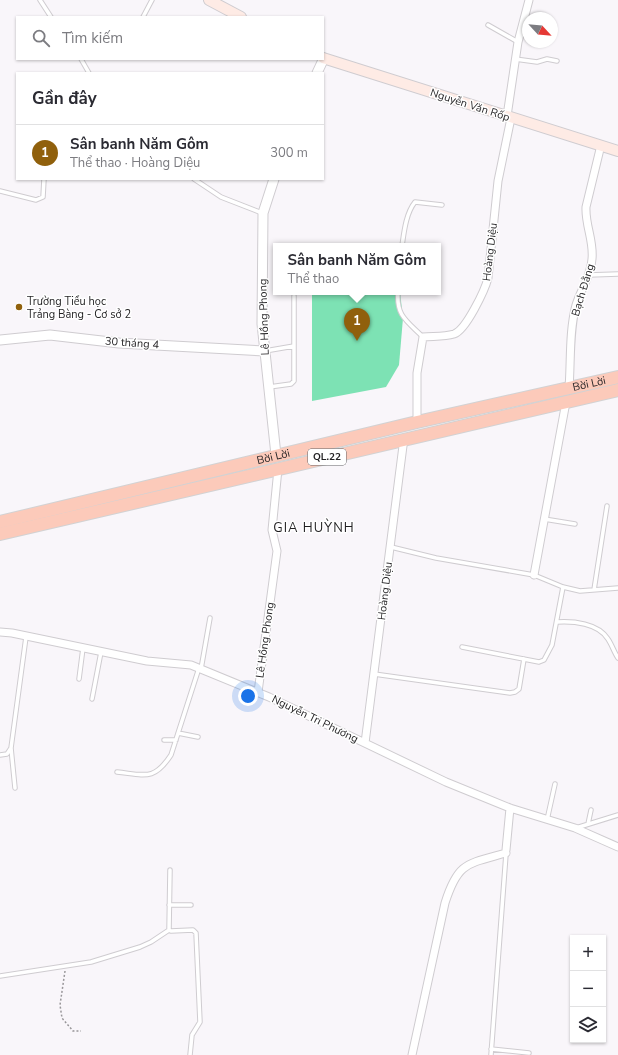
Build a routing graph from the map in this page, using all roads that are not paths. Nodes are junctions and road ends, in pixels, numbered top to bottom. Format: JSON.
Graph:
{"nodes":[{"id":1,"x":40,"y":0,"type":"edge"},
{"id":2,"x":152,"y":0,"type":"edge"},
{"id":3,"x":209,"y":0,"type":"edge"},
{"id":4,"x":529,"y":0,"type":"edge"},
{"id":5,"x":50,"y":16,"type":"edge"},
{"id":6,"x":144,"y":16,"type":"edge"},
{"id":7,"x":239,"y":16,"type":"edge"},
{"id":8,"x":488,"y":25,"type":"dead end"},
{"id":9,"x":518,"y":42,"type":"junction"},
{"id":10,"x":324,"y":58,"type":"edge"},
{"id":11,"x":515,"y":59,"type":"junction"},
{"id":12,"x":82,"y":60,"type":"edge"},
{"id":13,"x":322,"y":60,"type":"edge"},
{"id":14,"x":557,"y":61,"type":"dead end"},
{"id":15,"x":88,"y":72,"type":"edge"},
{"id":16,"x":317,"y":72,"type":"edge"},
{"id":17,"x":509,"y":117,"type":"junction"},
{"id":18,"x":601,"y":145,"type":"junction"},
{"id":19,"x":618,"y":151,"type":"edge"},
{"id":20,"x":44,"y":180,"type":"edge"},
{"id":21,"x":196,"y":180,"type":"edge"},
{"id":22,"x":274,"y":180,"type":"edge"},
{"id":23,"x":0,"y":192,"type":"edge"},
{"id":24,"x":442,"y":205,"type":"dead end"},
{"id":25,"x":263,"y":213,"type":"junction"},
{"id":26,"x":402,"y":243,"type":"edge"},
{"id":27,"x":618,"y":274,"type":"edge"},
{"id":28,"x":589,"y":275,"type":"junction"},
{"id":29,"x":398,"y":295,"type":"edge"},
{"id":30,"x":294,"y":296,"type":"dead end"},
{"id":31,"x":423,"y":337,"type":"junction"},
{"id":32,"x":0,"y":340,"type":"edge"},
{"id":33,"x":294,"y":346,"type":"junction"},
{"id":34,"x":265,"y":351,"type":"junction"},
{"id":35,"x":618,"y":377,"type":"edge"},
{"id":36,"x":268,"y":387,"type":"junction"},
{"id":37,"x":569,"y":388,"type":"junction"},
{"id":38,"x":618,"y":390,"type":"edge"},
{"id":39,"x":566,"y":402,"type":"junction"},
{"id":40,"x":417,"y":422,"type":"junction"},
{"id":41,"x":404,"y":438,"type":"junction"},
{"id":42,"x":276,"y":455,"type":"junction"},
{"id":43,"x":278,"y":469,"type":"junction"},
{"id":44,"x":607,"y":506,"type":"dead end"},
{"id":45,"x":544,"y":519,"type":"junction"},
{"id":46,"x":0,"y":522,"type":"edge"},
{"id":47,"x":574,"y":524,"type":"dead end"},
{"id":48,"x":0,"y":534,"type":"edge"},
{"id":49,"x":390,"y":547,"type":"junction"},
{"id":50,"x":534,"y":575,"type":"junction"},
{"id":51,"x":563,"y":587,"type":"junction"},
{"id":52,"x":618,"y":588,"type":"edge"},
{"id":53,"x":594,"y":590,"type":"junction"},
{"id":54,"x":210,"y":618,"type":"dead end"},
{"id":55,"x":557,"y":622,"type":"junction"},
{"id":56,"x":0,"y":632,"type":"edge"},
{"id":57,"x":26,"y":637,"type":"junction"},
{"id":58,"x":462,"y":647,"type":"dead end"},
{"id":59,"x":84,"y":648,"type":"junction"},
{"id":60,"x":101,"y":652,"type":"junction"},
{"id":61,"x":618,"y":658,"type":"edge"},
{"id":62,"x":524,"y":659,"type":"junction"},
{"id":63,"x":200,"y":669,"type":"junction"},
{"id":64,"x":374,"y":674,"type":"junction"},
{"id":65,"x":79,"y":679,"type":"dead end"},
{"id":66,"x":258,"y":692,"type":"junction"},
{"id":67,"x":92,"y":699,"type":"dead end"},
{"id":68,"x":178,"y":733,"type":"junction"},
{"id":69,"x":198,"y":738,"type":"dead end"},
{"id":70,"x":164,"y":740,"type":"dead end"},
{"id":71,"x":176,"y":740,"type":"junction"},
{"id":72,"x":365,"y":743,"type":"junction"},
{"id":73,"x":11,"y":748,"type":"junction"},
{"id":74,"x":0,"y":755,"type":"edge"},
{"id":75,"x":117,"y":772,"type":"dead end"},
{"id":76,"x":555,"y":784,"type":"dead end"},
{"id":77,"x":15,"y":788,"type":"dead end"},
{"id":78,"x":510,"y":808,"type":"junction"},
{"id":79,"x":591,"y":810,"type":"dead end"},
{"id":80,"x":618,"y":815,"type":"edge"},
{"id":81,"x":547,"y":820,"type":"junction"},
{"id":82,"x":588,"y":824,"type":"junction"},
{"id":83,"x":575,"y":828,"type":"junction"},
{"id":84,"x":618,"y":847,"type":"edge"},
{"id":85,"x":506,"y":850,"type":"junction"},
{"id":86,"x":170,"y":870,"type":"dead end"},
{"id":87,"x":169,"y":905,"type":"junction"},
{"id":88,"x":191,"y":905,"type":"dead end"},
{"id":89,"x":168,"y":930,"type":"junction"},
{"id":90,"x":0,"y":976,"type":"edge"},
{"id":91,"x":491,"y":1049,"type":"junction"},
{"id":92,"x":529,"y":1053,"type":"dead end"},
{"id":93,"x":190,"y":1055,"type":"edge"},
{"id":94,"x":412,"y":1055,"type":"edge"},
{"id":95,"x":491,"y":1055,"type":"edge"}],
"edges":[{"from":1,"to":5,"type":"lane"},
{"from":2,"to":6,"type":"lane"},
{"from":3,"to":7,"type":"main road"},
{"from":4,"to":9,"type":"street","name":"Hoàng Diệu"},
{"from":8,"to":9,"type":"lane"},
{"from":9,"to":11,"type":"street","name":"Hoàng Diệu"},
{"from":10,"to":17,"type":"main road","name":"Nguyễn Văn Rốp"},
{"from":11,"to":14,"type":"lane"},
{"from":11,"to":17,"type":"street","name":"Hoàng Diệu"},
{"from":12,"to":15,"type":"lane"},
{"from":13,"to":16,"type":"street"},
{"from":17,"to":18,"type":"main road","name":"Nguyễn Văn Rốp"},
{"from":17,"to":31,"type":"street","name":"Hoàng Diệu"},
{"from":18,"to":19,"type":"main road","name":"Nguyễn Văn Rốp"},
{"from":18,"to":28,"type":"street","name":"Bạch Đằng"},
{"from":20,"to":23,"type":"lane"},
{"from":21,"to":25,"type":"lane"},
{"from":22,"to":25,"type":"street","name":"Lê Hồng Phong"},
{"from":24,"to":26,"type":"lane"},
{"from":25,"to":34,"type":"street","name":"Lê Hồng Phong"},
{"from":27,"to":28,"type":"lane"},
{"from":28,"to":37,"type":"street","name":"Bạch Đằng"},
{"from":29,"to":31,"type":"lane"},
{"from":30,"to":33,"type":"lane"},
{"from":31,"to":40,"type":"street"},
{"from":32,"to":34,"type":"street","name":"30 tháng 4"},
{"from":33,"to":34,"type":"lane"},
{"from":33,"to":36,"type":"lane"},
{"from":34,"to":36,"type":"street","name":"Lê Hồng Phong"},
{"from":35,"to":37,"type":"highway","name":"Bời Lời","number":"QL.22"},
{"from":36,"to":42,"type":"street","name":"Lê Hồng Phong"},
{"from":37,"to":40,"type":"highway","name":"Bời Lời","number":"QL.22"},
{"from":38,"to":39,"type":"highway","name":"Bời Lời","number":"QL.22"},
{"from":39,"to":41,"type":"highway","name":"Bời Lời","number":"QL.22"},
{"from":39,"to":45,"type":"street"},
{"from":40,"to":42,"type":"highway","name":"Bời Lời","number":"QL.22"},
{"from":41,"to":43,"type":"highway","name":"Bời Lời","number":"QL.22"},
{"from":41,"to":49,"type":"street","name":"Hoàng Diệu"},
{"from":42,"to":43,"type":"highway"},
{"from":42,"to":46,"type":"highway","name":"Bời Lời","number":"QL.22"},
{"from":43,"to":48,"type":"highway","name":"Bời Lời","number":"QL.22"},
{"from":43,"to":66,"type":"street","name":"Lê Hồng Phong"},
{"from":44,"to":53,"type":"lane"},
{"from":45,"to":47,"type":"lane"},
{"from":45,"to":50,"type":"street"},
{"from":49,"to":50,"type":"lane"},
{"from":49,"to":64,"type":"street","name":"Hoàng Diệu"},
{"from":50,"to":51,"type":"lane"},
{"from":51,"to":53,"type":"lane"},
{"from":51,"to":55,"type":"lane"},
{"from":52,"to":53,"type":"lane"},
{"from":54,"to":63,"type":"lane"},
{"from":55,"to":61,"type":"lane"},
{"from":55,"to":62,"type":"lane"},
{"from":56,"to":57,"type":"street","name":"Nguyễn Tri Phương"},
{"from":57,"to":59,"type":"street","name":"Nguyễn Tri Phương"},
{"from":57,"to":73,"type":"lane"},
{"from":58,"to":62,"type":"lane"},
{"from":59,"to":60,"type":"street","name":"Nguyễn Tri Phương"},
{"from":59,"to":65,"type":"lane"},
{"from":60,"to":63,"type":"street","name":"Nguyễn Tri Phương"},
{"from":60,"to":67,"type":"lane"},
{"from":62,"to":64,"type":"lane"},
{"from":63,"to":66,"type":"street","name":"Nguyễn Tri Phương"},
{"from":63,"to":68,"type":"lane"},
{"from":64,"to":72,"type":"street","name":"Hoàng Diệu"},
{"from":66,"to":72,"type":"street","name":"Nguyễn Tri Phương"},
{"from":68,"to":69,"type":"lane"},
{"from":68,"to":71,"type":"lane"},
{"from":70,"to":71,"type":"lane"},
{"from":71,"to":75,"type":"lane"},
{"from":72,"to":78,"type":"street","name":"Nguyễn Tri Phương"},
{"from":73,"to":74,"type":"lane"},
{"from":73,"to":77,"type":"lane"},
{"from":76,"to":81,"type":"lane"},
{"from":78,"to":81,"type":"street","name":"Nguyễn Tri Phương"},
{"from":78,"to":85,"type":"street"},
{"from":79,"to":82,"type":"lane"},
{"from":80,"to":82,"type":"lane"},
{"from":81,"to":83,"type":"street","name":"Nguyễn Tri Phương"},
{"from":82,"to":83,"type":"lane"},
{"from":83,"to":84,"type":"street","name":"Nguyễn Tri Phương"},
{"from":85,"to":91,"type":"lane"},
{"from":85,"to":94,"type":"street"},
{"from":86,"to":87,"type":"lane"},
{"from":87,"to":88,"type":"lane"},
{"from":87,"to":89,"type":"lane"},
{"from":89,"to":90,"type":"lane"},
{"from":89,"to":93,"type":"lane"},
{"from":91,"to":92,"type":"lane"},
{"from":91,"to":95,"type":"lane"}]}
